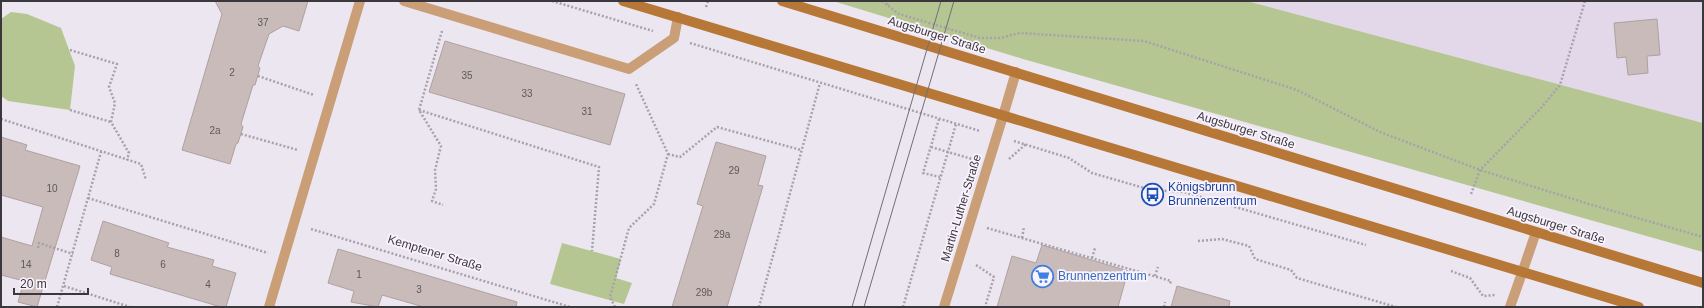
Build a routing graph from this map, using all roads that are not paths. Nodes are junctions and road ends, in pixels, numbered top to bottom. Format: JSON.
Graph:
{"nodes":[{"id":1,"x":360,"y":1,"type":"edge"},
{"id":2,"x":404,"y":1,"type":"edge"},
{"id":3,"x":622,"y":1,"type":"edge"},
{"id":4,"x":782,"y":1,"type":"edge"},
{"id":5,"x":637,"y":3,"type":"edge"},
{"id":6,"x":678,"y":17,"type":"junction"},
{"id":7,"x":1016,"y":72,"type":"junction"},
{"id":8,"x":1003,"y":116,"type":"junction"},
{"id":9,"x":1536,"y":232,"type":"junction"},
{"id":10,"x":1522,"y":273,"type":"junction"},
{"id":11,"x":1703,"y":283,"type":"edge"},
{"id":12,"x":269,"y":307,"type":"edge"},
{"id":13,"x":944,"y":307,"type":"edge"},
{"id":14,"x":1510,"y":307,"type":"edge"},
{"id":15,"x":1639,"y":307,"type":"edge"}],
"edges":[{"from":1,"to":12,"type":"street"},
{"from":2,"to":6,"type":"street"},
{"from":3,"to":5,"type":"street"},
{"from":4,"to":7,"type":"street","name":"Augsburger Straße"},
{"from":5,"to":6,"type":"street"},
{"from":6,"to":8,"type":"street"},
{"from":7,"to":8,"type":"street","name":"Martin-Luther-Straße"},
{"from":7,"to":9,"type":"street","name":"Augsburger Straße"},
{"from":8,"to":10,"type":"street"},
{"from":8,"to":13,"type":"street","name":"Martin-Luther-Straße"},
{"from":9,"to":10,"type":"street"},
{"from":9,"to":11,"type":"street","name":"Augsburger Straße"},
{"from":10,"to":14,"type":"street"},
{"from":10,"to":15,"type":"street"}]}
